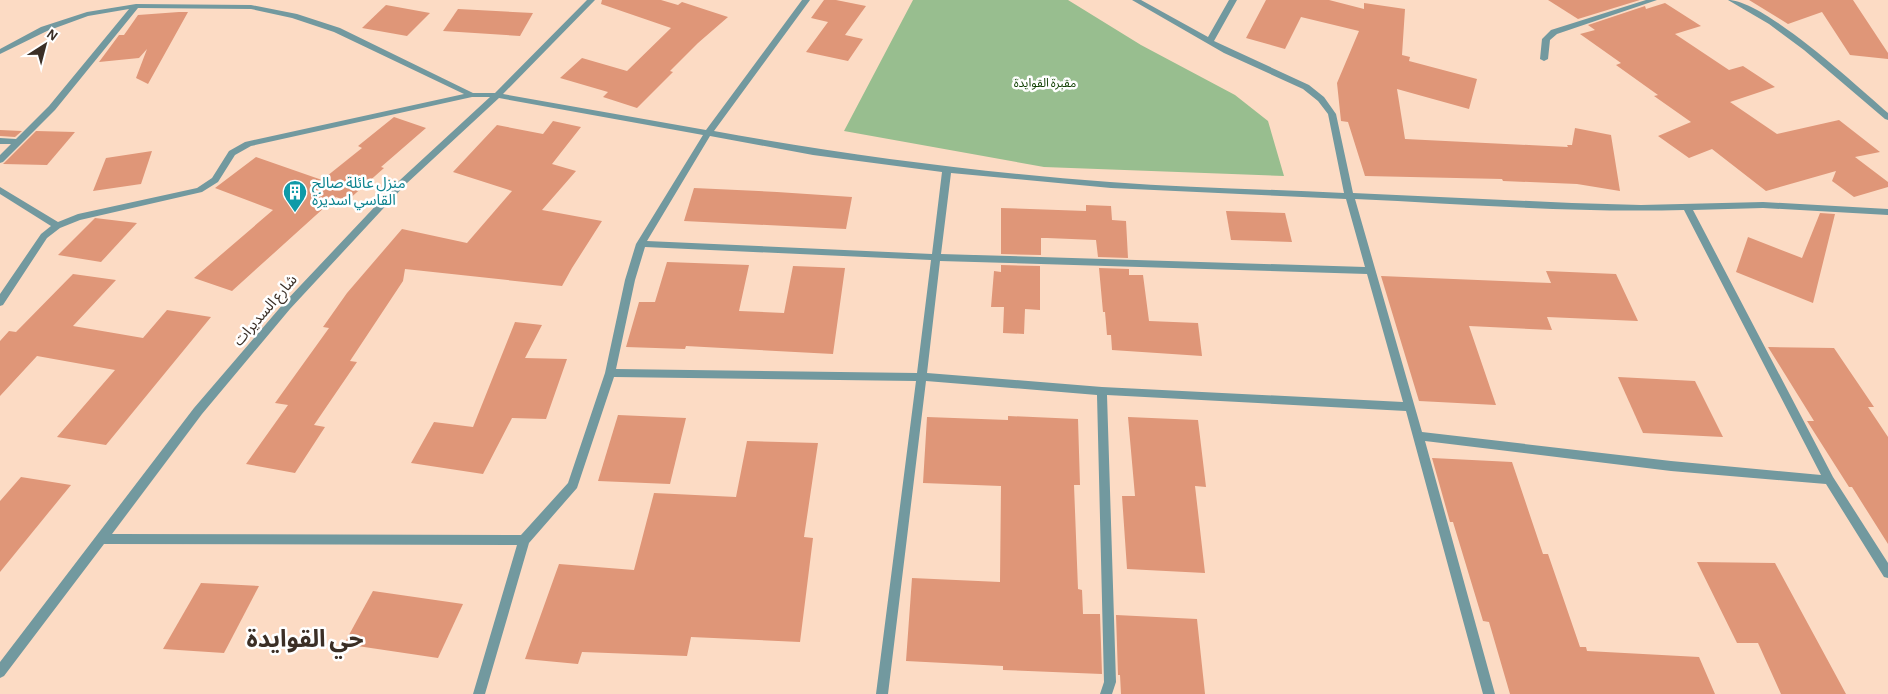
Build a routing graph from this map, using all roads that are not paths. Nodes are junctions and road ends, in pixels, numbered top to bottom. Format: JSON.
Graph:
{"nodes":[{"id":1,"x":591,"y":0,"type":"edge"},
{"id":2,"x":806,"y":0,"type":"edge"},
{"id":3,"x":1136,"y":0,"type":"edge"},
{"id":4,"x":1233,"y":0,"type":"edge"},
{"id":5,"x":1653,"y":0,"type":"edge"},
{"id":6,"x":1732,"y":0,"type":"edge"},
{"id":7,"x":136,"y":6,"type":"junction"},
{"id":8,"x":1210,"y":41,"type":"junction"},
{"id":9,"x":0,"y":52,"type":"edge"},
{"id":10,"x":1544,"y":60,"type":"dead end"},
{"id":11,"x":472,"y":95,"type":"junction"},
{"id":12,"x":497,"y":95,"type":"junction"},
{"id":13,"x":1888,"y":117,"type":"edge"},
{"id":14,"x":708,"y":133,"type":"junction"},
{"id":15,"x":0,"y":141,"type":"edge"},
{"id":16,"x":17,"y":142,"type":"junction"},
{"id":17,"x":0,"y":160,"type":"edge"},
{"id":18,"x":947,"y":170,"type":"junction"},
{"id":19,"x":0,"y":190,"type":"edge"},
{"id":20,"x":1349,"y":196,"type":"junction"},
{"id":21,"x":1687,"y":207,"type":"junction"},
{"id":22,"x":1888,"y":212,"type":"edge"},
{"id":23,"x":57,"y":226,"type":"junction"},
{"id":24,"x":641,"y":244,"type":"junction"},
{"id":25,"x":935,"y":257,"type":"junction"},
{"id":26,"x":1371,"y":271,"type":"junction"},
{"id":27,"x":0,"y":302,"type":"edge"},
{"id":28,"x":610,"y":373,"type":"junction"},
{"id":29,"x":921,"y":377,"type":"junction"},
{"id":30,"x":1102,"y":391,"type":"junction"},
{"id":31,"x":1410,"y":407,"type":"junction"},
{"id":32,"x":1418,"y":436,"type":"junction"},
{"id":33,"x":1829,"y":480,"type":"junction"},
{"id":34,"x":100,"y":539,"type":"junction"},
{"id":35,"x":524,"y":540,"type":"junction"},
{"id":36,"x":1888,"y":573,"type":"edge"},
{"id":37,"x":0,"y":672,"type":"edge"},
{"id":38,"x":480,"y":694,"type":"edge"},
{"id":39,"x":882,"y":694,"type":"edge"},
{"id":40,"x":1106,"y":694,"type":"edge"},
{"id":41,"x":1489,"y":694,"type":"edge"}],
"edges":[{"from":1,"to":12,"type":"street","name":"شارع السديرات"},
{"from":2,"to":14,"type":"street"},
{"from":3,"to":8,"type":"street"},
{"from":4,"to":8,"type":"street"},
{"from":5,"to":10,"type":"street"},
{"from":6,"to":13,"type":"street"},
{"from":7,"to":9,"type":"street"},
{"from":7,"to":11,"type":"street"},
{"from":7,"to":16,"type":"street"},
{"from":8,"to":20,"type":"street"},
{"from":11,"to":12,"type":"street"},
{"from":11,"to":23,"type":"street"},
{"from":12,"to":14,"type":"street"},
{"from":12,"to":34,"type":"street","name":"شارع السديرات"},
{"from":14,"to":18,"type":"street"},
{"from":14,"to":24,"type":"street"},
{"from":15,"to":16,"type":"street"},
{"from":16,"to":17,"type":"street"},
{"from":18,"to":20,"type":"street"},
{"from":18,"to":25,"type":"street"},
{"from":19,"to":23,"type":"street"},
{"from":20,"to":21,"type":"street"},
{"from":20,"to":26,"type":"street"},
{"from":21,"to":22,"type":"street"},
{"from":21,"to":33,"type":"street"},
{"from":23,"to":27,"type":"street"},
{"from":24,"to":25,"type":"street"},
{"from":24,"to":28,"type":"street"},
{"from":25,"to":26,"type":"street"},
{"from":25,"to":29,"type":"street"},
{"from":26,"to":31,"type":"street"},
{"from":28,"to":29,"type":"street"},
{"from":28,"to":35,"type":"street"},
{"from":29,"to":30,"type":"street"},
{"from":29,"to":39,"type":"street"},
{"from":30,"to":31,"type":"street"},
{"from":30,"to":40,"type":"street"},
{"from":31,"to":32,"type":"street"},
{"from":32,"to":33,"type":"street"},
{"from":32,"to":41,"type":"street"},
{"from":33,"to":36,"type":"street"},
{"from":34,"to":35,"type":"street"},
{"from":34,"to":37,"type":"street","name":"شارع السديرات"},
{"from":35,"to":38,"type":"street"}]}
